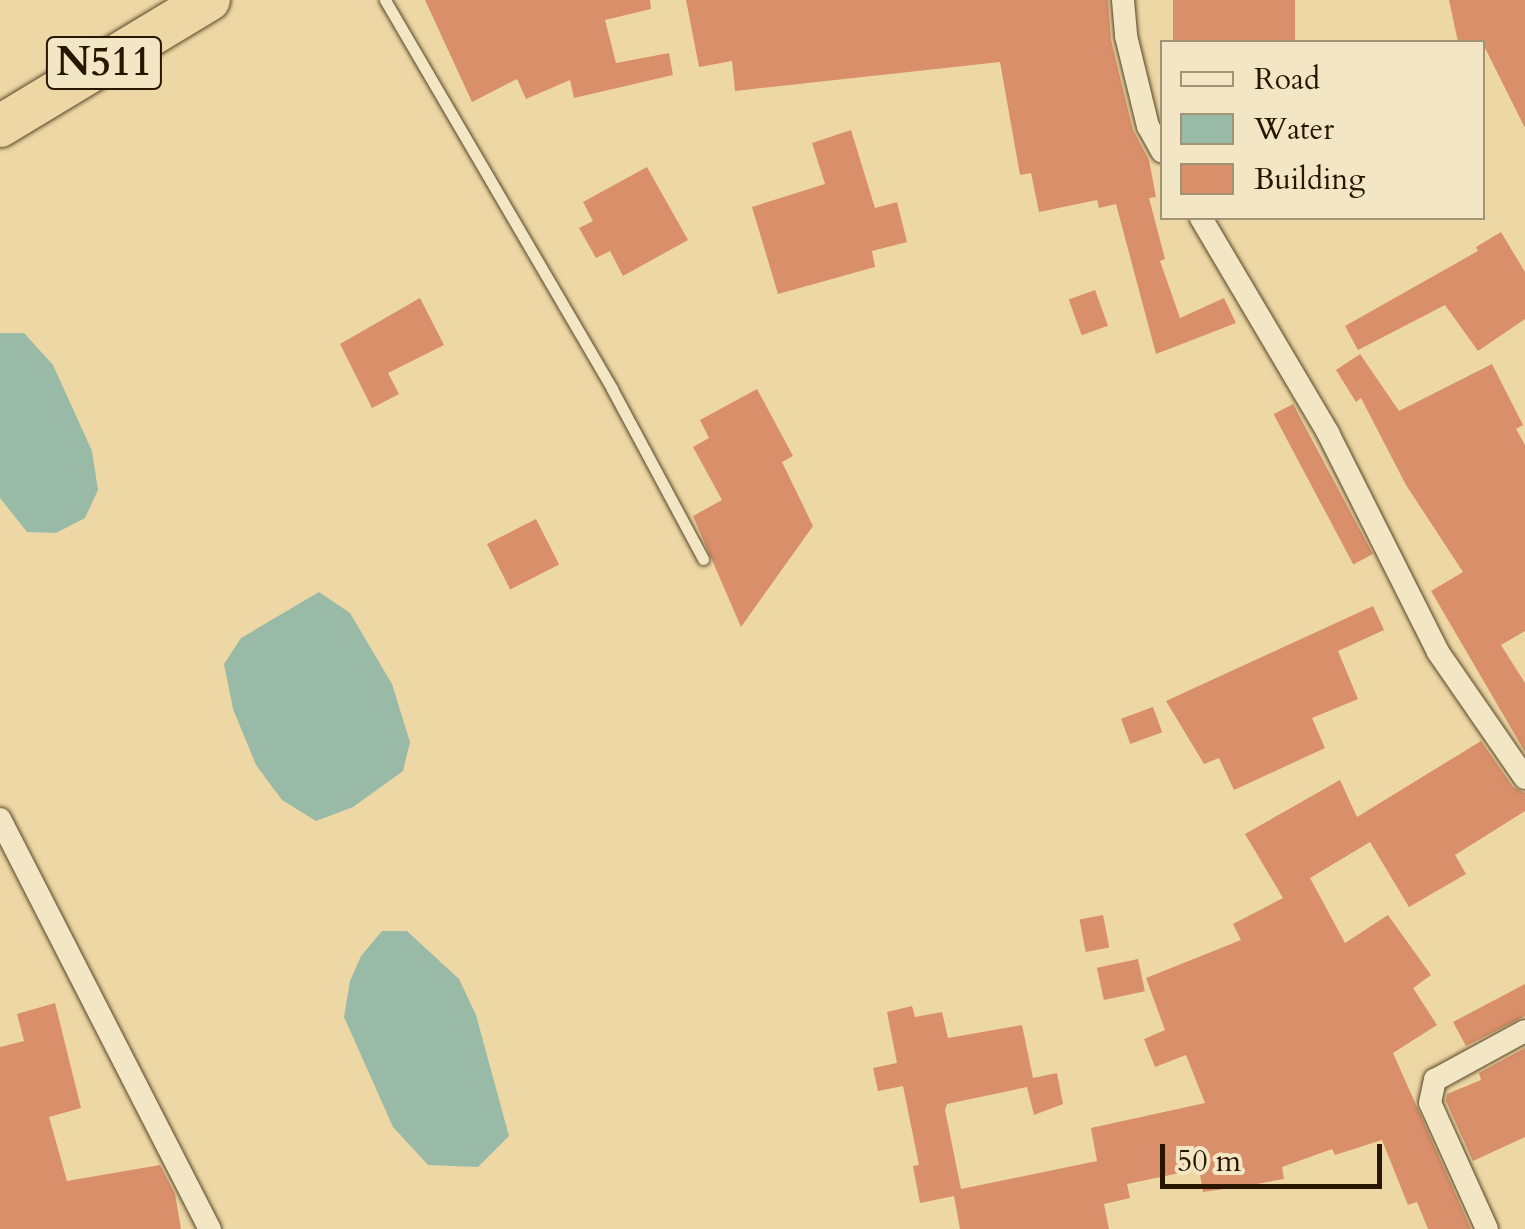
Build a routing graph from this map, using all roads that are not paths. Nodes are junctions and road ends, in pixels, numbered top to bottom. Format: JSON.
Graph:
{"nodes":[{"id":1,"x":208,"y":0,"type":"edge"},
{"id":2,"x":386,"y":0,"type":"edge"},
{"id":3,"x":1123,"y":0,"type":"edge"},
{"id":4,"x":0,"y":126,"type":"edge"},
{"id":5,"x":1160,"y":147,"type":"edge"},
{"id":6,"x":1202,"y":220,"type":"edge"},
{"id":7,"x":703,"y":559,"type":"dead end"},
{"id":8,"x":1525,"y":778,"type":"edge"},
{"id":9,"x":0,"y":820,"type":"edge"},
{"id":10,"x":1525,"y":1031,"type":"edge"},
{"id":11,"x":210,"y":1229,"type":"edge"},
{"id":12,"x":1487,"y":1229,"type":"edge"}],
"edges":[{"from":1,"to":4,"type":"highway","number":"N511"},
{"from":2,"to":7,"type":"lane"},
{"from":3,"to":5,"type":"street"},
{"from":6,"to":8,"type":"street"},
{"from":9,"to":11,"type":"street"},
{"from":10,"to":12,"type":"street"}]}
